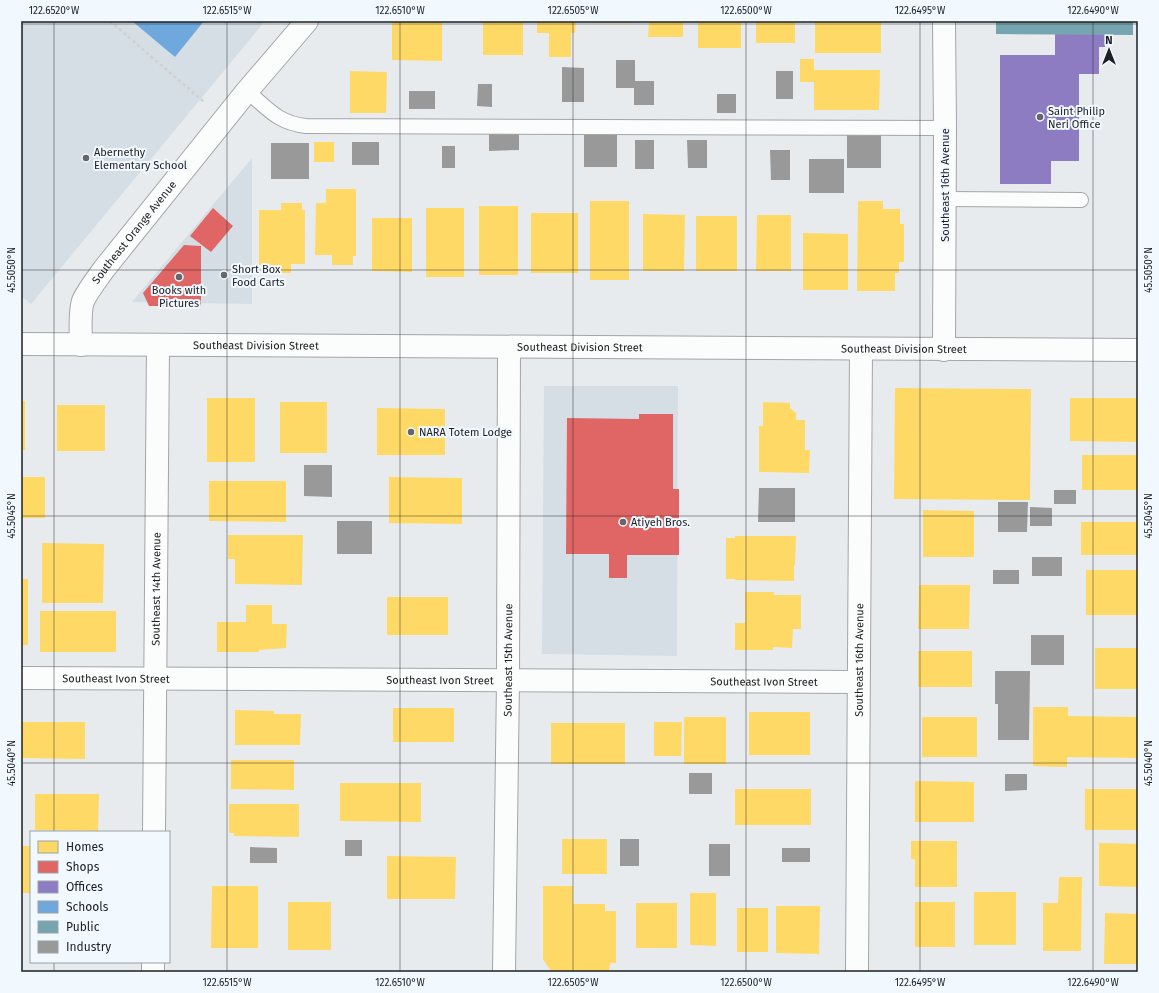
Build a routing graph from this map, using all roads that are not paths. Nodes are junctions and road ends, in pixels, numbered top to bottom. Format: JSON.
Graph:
{"nodes":[{"id":1,"x":307,"y":21,"type":"edge"},
{"id":2,"x":944,"y":21,"type":"edge"},
{"id":3,"x":247,"y":91,"type":"junction"},
{"id":4,"x":945,"y":128,"type":"junction"},
{"id":5,"x":945,"y":199,"type":"junction"},
{"id":6,"x":1081,"y":200,"type":"dead end"},
{"id":7,"x":21,"y":344,"type":"edge"},
{"id":8,"x":81,"y":345,"type":"junction"},
{"id":9,"x":158,"y":345,"type":"junction"},
{"id":10,"x":509,"y":348,"type":"junction"},
{"id":11,"x":861,"y":349,"type":"junction"},
{"id":12,"x":944,"y":350,"type":"junction"},
{"id":13,"x":1138,"y":350,"type":"edge"},
{"id":14,"x":21,"y":678,"type":"edge"},
{"id":15,"x":155,"y":679,"type":"junction"},
{"id":16,"x":508,"y":681,"type":"junction"},
{"id":17,"x":858,"y":682,"type":"junction"},
{"id":18,"x":154,"y":831,"type":"edge"},
{"id":19,"x":504,"y":972,"type":"edge"},
{"id":20,"x":857,"y":972,"type":"edge"}],
"edges":[{"from":1,"to":3,"type":"street","name":"Southeast Orange Avenue"},
{"from":2,"to":4,"type":"street","name":"Southeast 16th Avenue"},
{"from":3,"to":4,"type":"lane"},
{"from":3,"to":8,"type":"street","name":"Southeast Orange Avenue"},
{"from":4,"to":5,"type":"street","name":"Southeast 16th Avenue"},
{"from":5,"to":6,"type":"lane"},
{"from":5,"to":12,"type":"street","name":"Southeast 16th Avenue"},
{"from":7,"to":8,"type":"street","name":"Southeast Division Street"},
{"from":8,"to":9,"type":"street","name":"Southeast Division Street"},
{"from":9,"to":10,"type":"street","name":"Southeast Division Street"},
{"from":9,"to":15,"type":"street","name":"Southeast 14th Avenue"},
{"from":10,"to":11,"type":"street","name":"Southeast Division Street"},
{"from":10,"to":16,"type":"street","name":"Southeast 15th Avenue"},
{"from":11,"to":12,"type":"street","name":"Southeast Division Street"},
{"from":11,"to":17,"type":"street","name":"Southeast 16th Avenue"},
{"from":12,"to":13,"type":"street","name":"Southeast Division Street"},
{"from":14,"to":15,"type":"street","name":"Southeast Ivon Street"},
{"from":15,"to":16,"type":"street","name":"Southeast Ivon Street"},
{"from":15,"to":18,"type":"street","name":"Southeast 14th Avenue"},
{"from":16,"to":17,"type":"street","name":"Southeast Ivon Street"},
{"from":16,"to":19,"type":"street","name":"Southeast 15th Avenue"},
{"from":17,"to":20,"type":"street","name":"Southeast 16th Avenue"}]}
